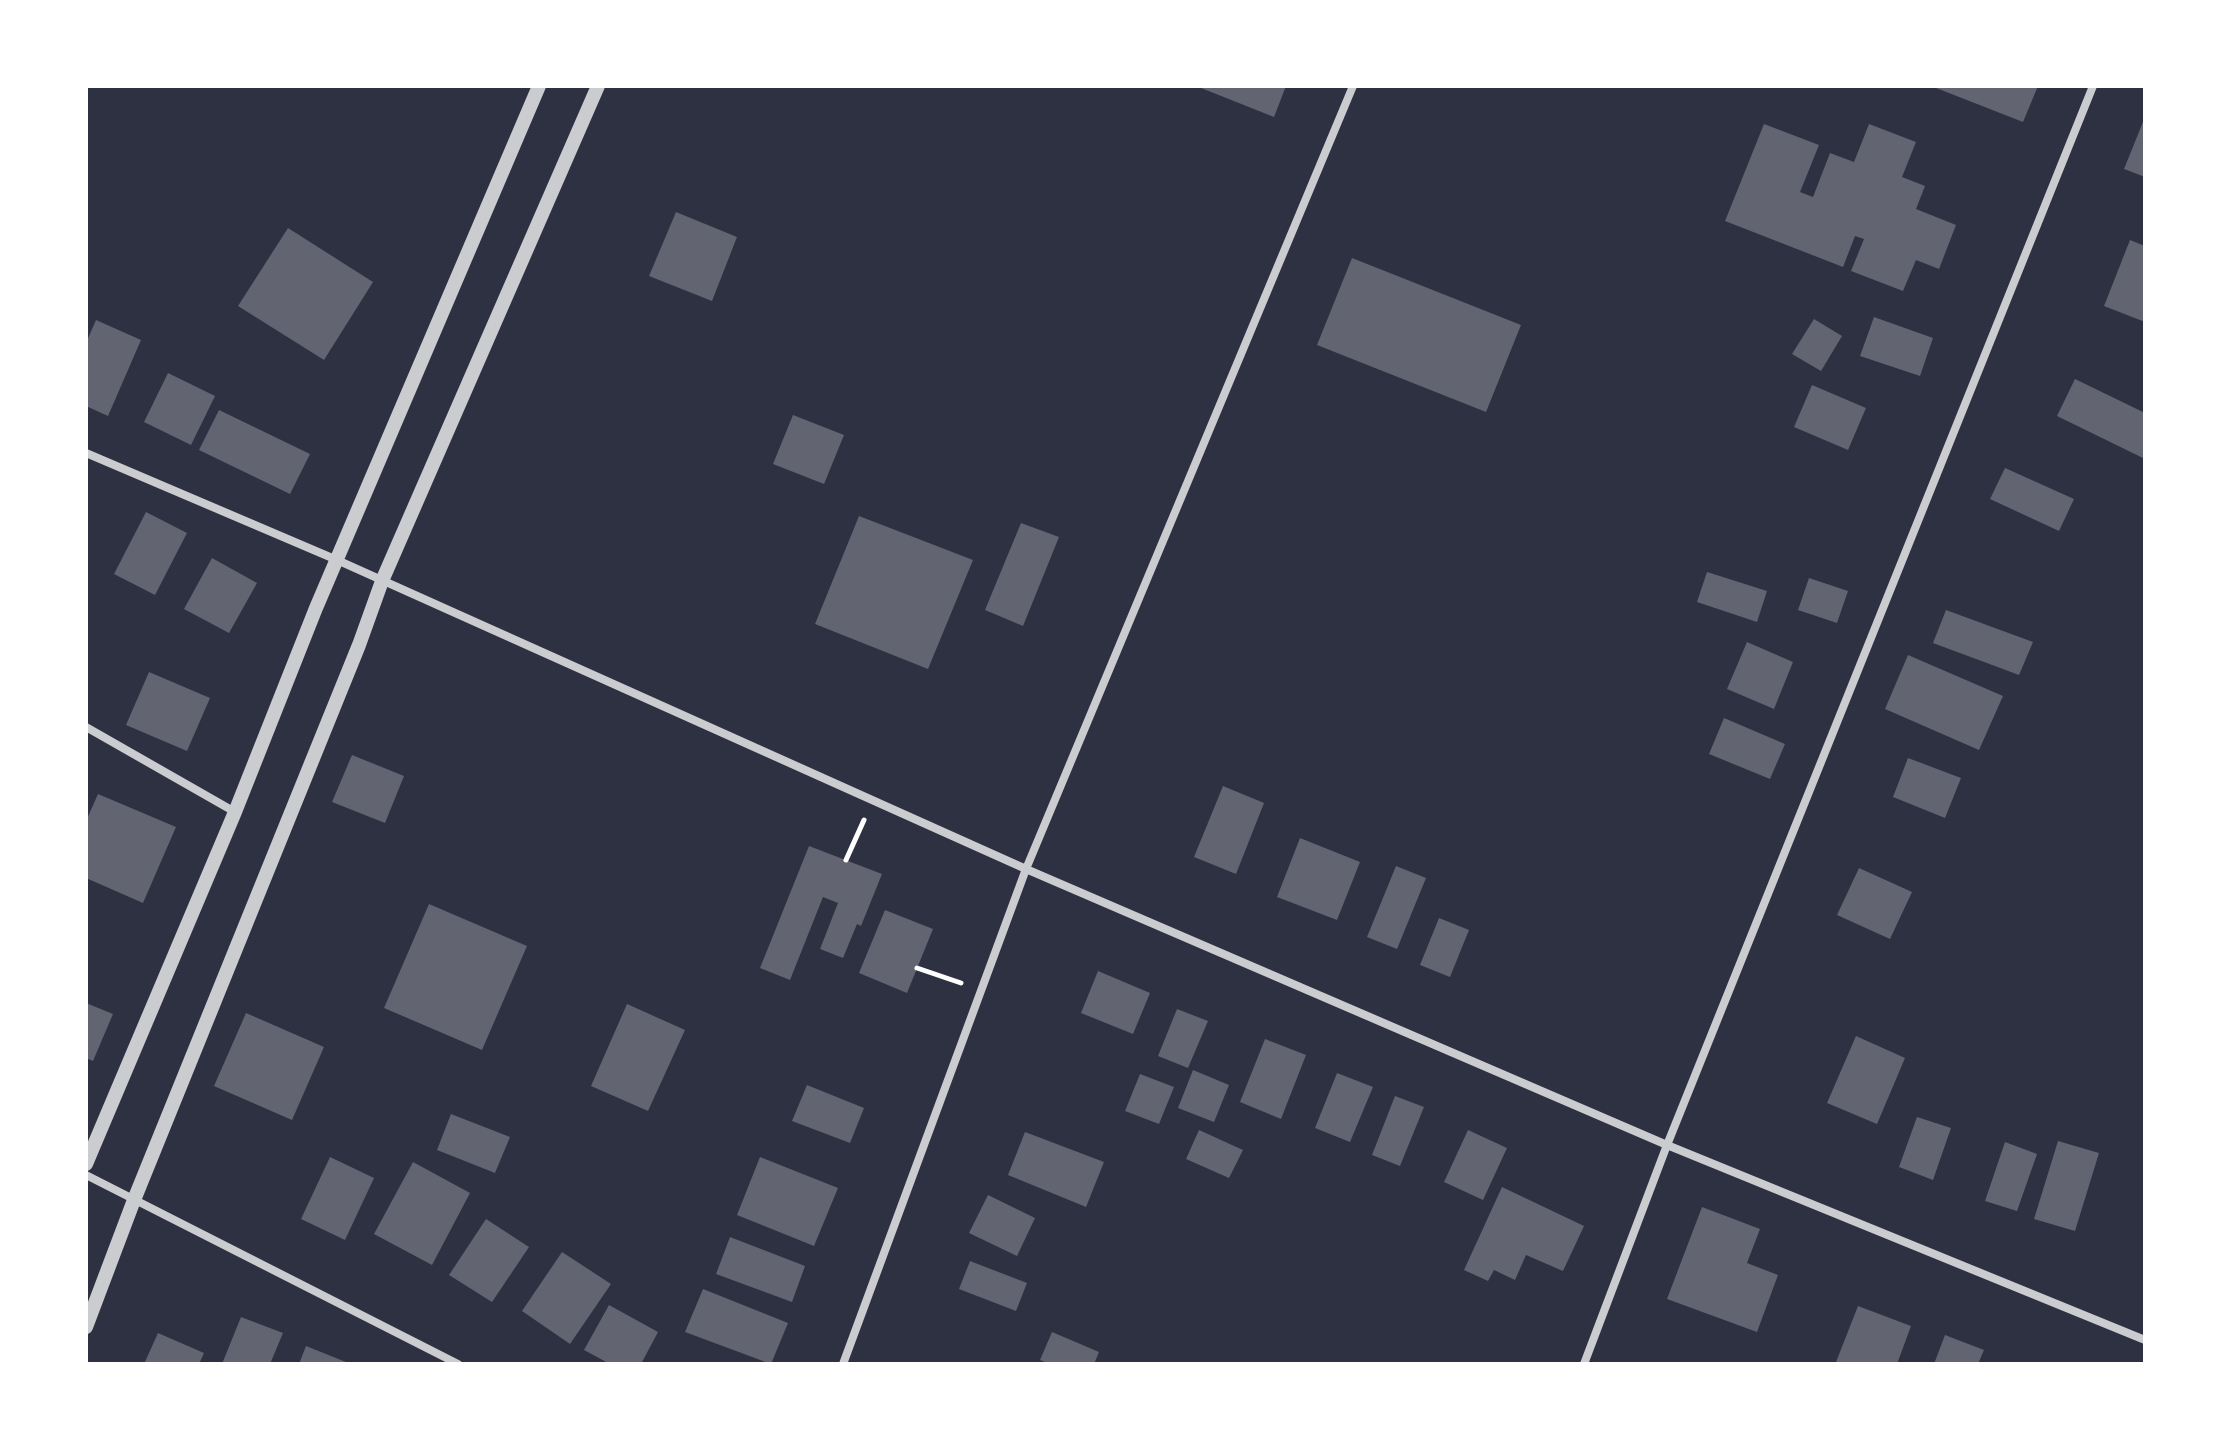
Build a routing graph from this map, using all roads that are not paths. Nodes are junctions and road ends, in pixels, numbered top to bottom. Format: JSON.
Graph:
{"nodes":[{"id":1,"x":539,"y":86,"type":"edge"},
{"id":2,"x":598,"y":86,"type":"edge"},
{"id":3,"x":1353,"y":86,"type":"edge"},
{"id":4,"x":2093,"y":86,"type":"edge"},
{"id":5,"x":86,"y":453,"type":"edge"},
{"id":6,"x":337,"y":560,"type":"junction"},
{"id":7,"x":382,"y":581,"type":"junction"},
{"id":8,"x":86,"y":727,"type":"edge"},
{"id":9,"x":235,"y":812,"type":"junction"},
{"id":10,"x":1026,"y":869,"type":"junction"},
{"id":11,"x":1667,"y":1145,"type":"junction"},
{"id":12,"x":86,"y":1164,"type":"edge"},
{"id":13,"x":86,"y":1175,"type":"edge"},
{"id":14,"x":134,"y":1200,"type":"junction"},
{"id":15,"x":86,"y":1327,"type":"edge"},
{"id":16,"x":2145,"y":1340,"type":"edge"},
{"id":17,"x":458,"y":1364,"type":"edge"},
{"id":18,"x":843,"y":1364,"type":"edge"},
{"id":19,"x":1584,"y":1364,"type":"edge"}],
"edges":[{"from":1,"to":6,"type":"street"},
{"from":2,"to":7,"type":"street"},
{"from":3,"to":10,"type":"street"},
{"from":4,"to":11,"type":"street"},
{"from":5,"to":6,"type":"street"},
{"from":6,"to":7,"type":"street"},
{"from":6,"to":9,"type":"street"},
{"from":7,"to":10,"type":"street"},
{"from":7,"to":14,"type":"street"},
{"from":8,"to":9,"type":"street"},
{"from":9,"to":12,"type":"street"},
{"from":10,"to":11,"type":"street"},
{"from":10,"to":18,"type":"street"},
{"from":11,"to":16,"type":"street"},
{"from":11,"to":19,"type":"street"},
{"from":13,"to":14,"type":"street"},
{"from":14,"to":15,"type":"street"},
{"from":14,"to":17,"type":"street"}]}
